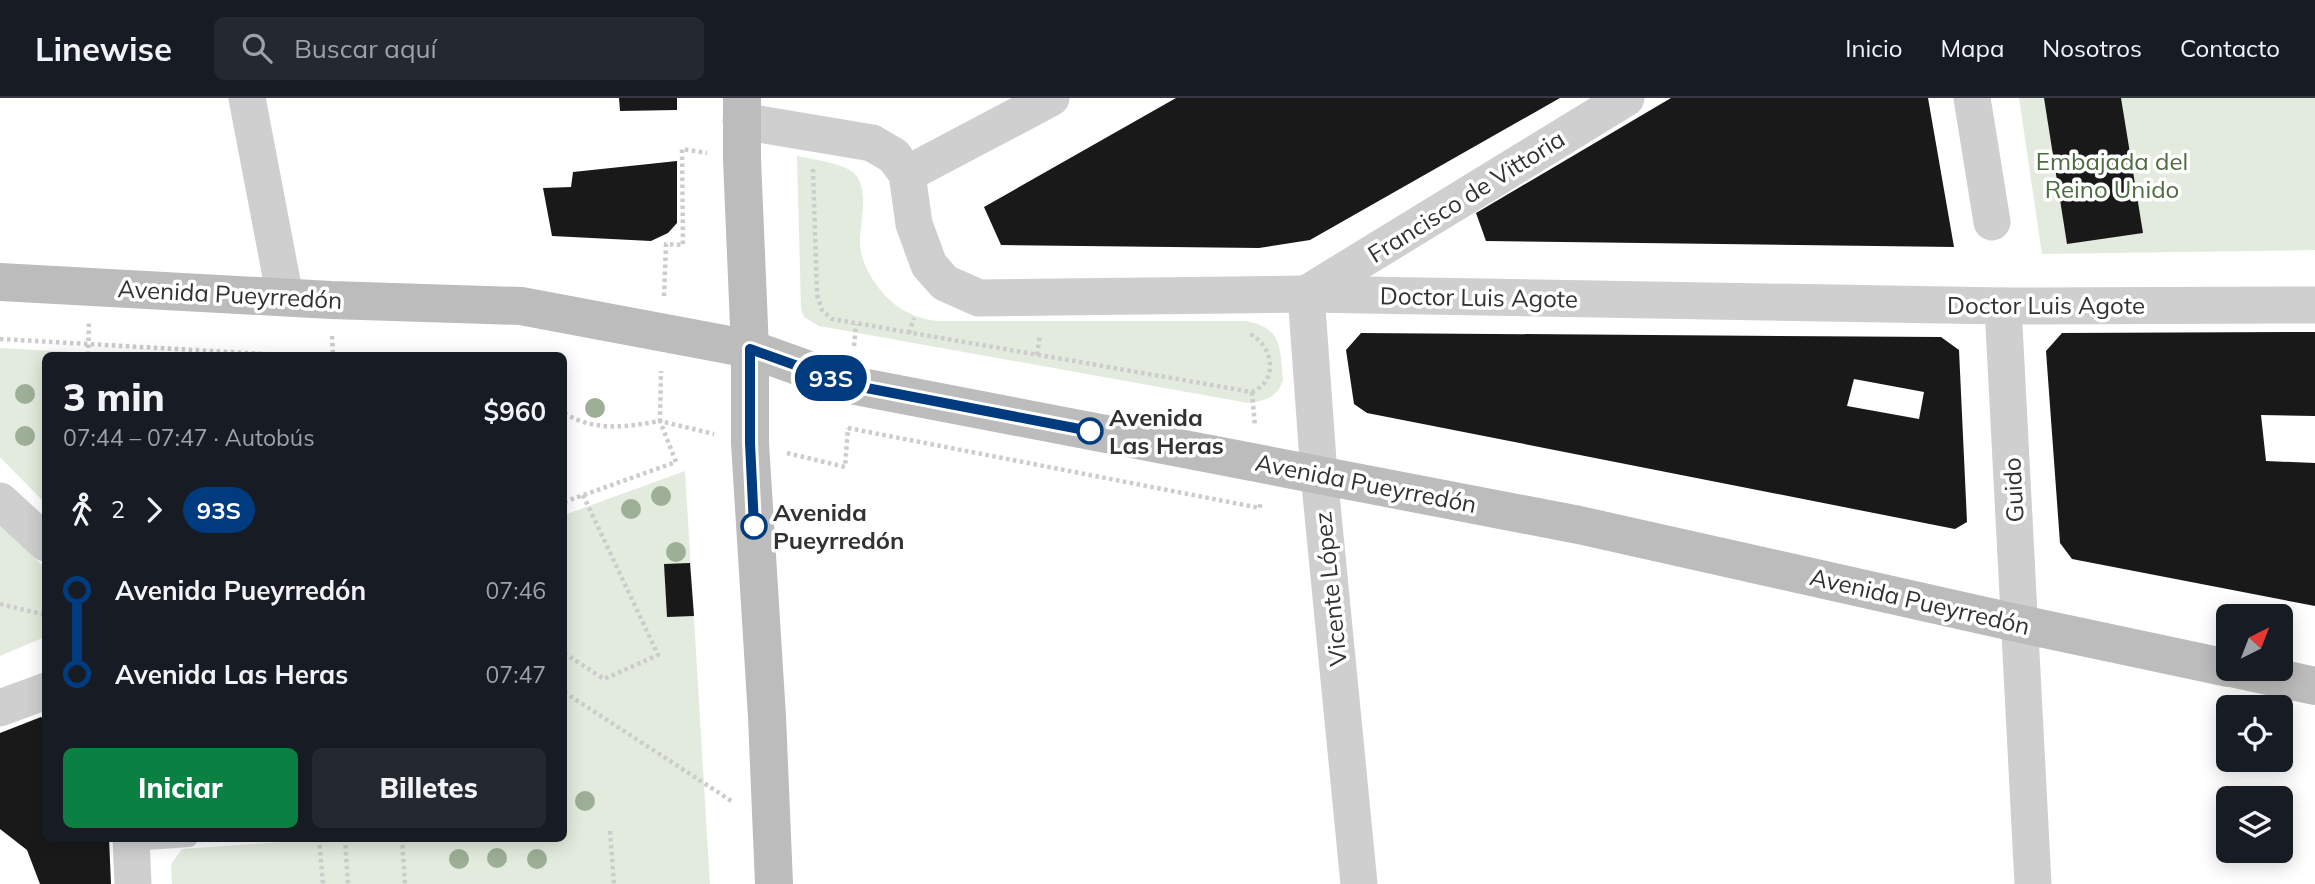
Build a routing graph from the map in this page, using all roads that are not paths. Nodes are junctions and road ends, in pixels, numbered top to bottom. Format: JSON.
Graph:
{"nodes":[{"id":1,"x":247,"y":98,"type":"edge"},
{"id":2,"x":1051,"y":98,"type":"edge"},
{"id":3,"x":1626,"y":98,"type":"edge"},
{"id":4,"x":1972,"y":98,"type":"edge"},
{"id":5,"x":741,"y":109,"type":"edge"},
{"id":6,"x":908,"y":174,"type":"junction"},
{"id":7,"x":1992,"y":222,"type":"dead end"},
{"id":8,"x":0,"y":282,"type":"edge"},
{"id":9,"x":1306,"y":294,"type":"junction"},
{"id":10,"x":285,"y":297,"type":"junction"},
{"id":11,"x":2315,"y":305,"type":"edge"},
{"id":12,"x":2003,"y":306,"type":"junction"},
{"id":13,"x":750,"y":349,"type":"junction"},
{"id":14,"x":1319,"y":474,"type":"junction"},
{"id":15,"x":0,"y":501,"type":"edge"},
{"id":16,"x":42,"y":539,"type":"edge"},
{"id":17,"x":2021,"y":624,"type":"junction"},
{"id":18,"x":2216,"y":665,"type":"edge"},
{"id":19,"x":2291,"y":681,"type":"edge"},
{"id":20,"x":2315,"y":686,"type":"edge"},
{"id":21,"x":42,"y":692,"type":"edge"},
{"id":22,"x":0,"y":708,"type":"edge"},
{"id":23,"x":131,"y":842,"type":"edge"},
{"id":24,"x":133,"y":884,"type":"edge"},
{"id":25,"x":774,"y":884,"type":"edge"},
{"id":26,"x":1359,"y":884,"type":"edge"},
{"id":27,"x":2033,"y":884,"type":"edge"}],
"edges":[{"from":1,"to":10,"type":"street"},
{"from":2,"to":6,"type":"street"},
{"from":3,"to":9,"type":"street","name":"Francisco de Vittoria"},
{"from":4,"to":7,"type":"street"},
{"from":5,"to":6,"type":"street"},
{"from":5,"to":13,"type":"main road"},
{"from":6,"to":9,"type":"street","name":"Doctor Luis Agote"},
{"from":8,"to":10,"type":"main road","name":"Avenida Pueyrredón"},
{"from":9,"to":12,"type":"street","name":"Doctor Luis Agote"},
{"from":9,"to":14,"type":"street","name":"Vicente López"},
{"from":10,"to":13,"type":"main road","name":"Avenida Pueyrredón"},
{"from":11,"to":12,"type":"street","name":"Doctor Luis Agote"},
{"from":12,"to":17,"type":"street","name":"Guido"},
{"from":13,"to":14,"type":"main road","name":"Avenida Pueyrredón"},
{"from":13,"to":25,"type":"main road"},
{"from":14,"to":17,"type":"main road","name":"Avenida Pueyrredón"},
{"from":14,"to":26,"type":"street","name":"Vicente López"},
{"from":15,"to":16,"type":"street"},
{"from":17,"to":18,"type":"main road","name":"Avenida Pueyrredón"},
{"from":17,"to":27,"type":"street","name":"Guido"},
{"from":19,"to":20,"type":"main road","name":"Avenida Pueyrredón"},
{"from":21,"to":22,"type":"street"},
{"from":23,"to":24,"type":"street"}]}
